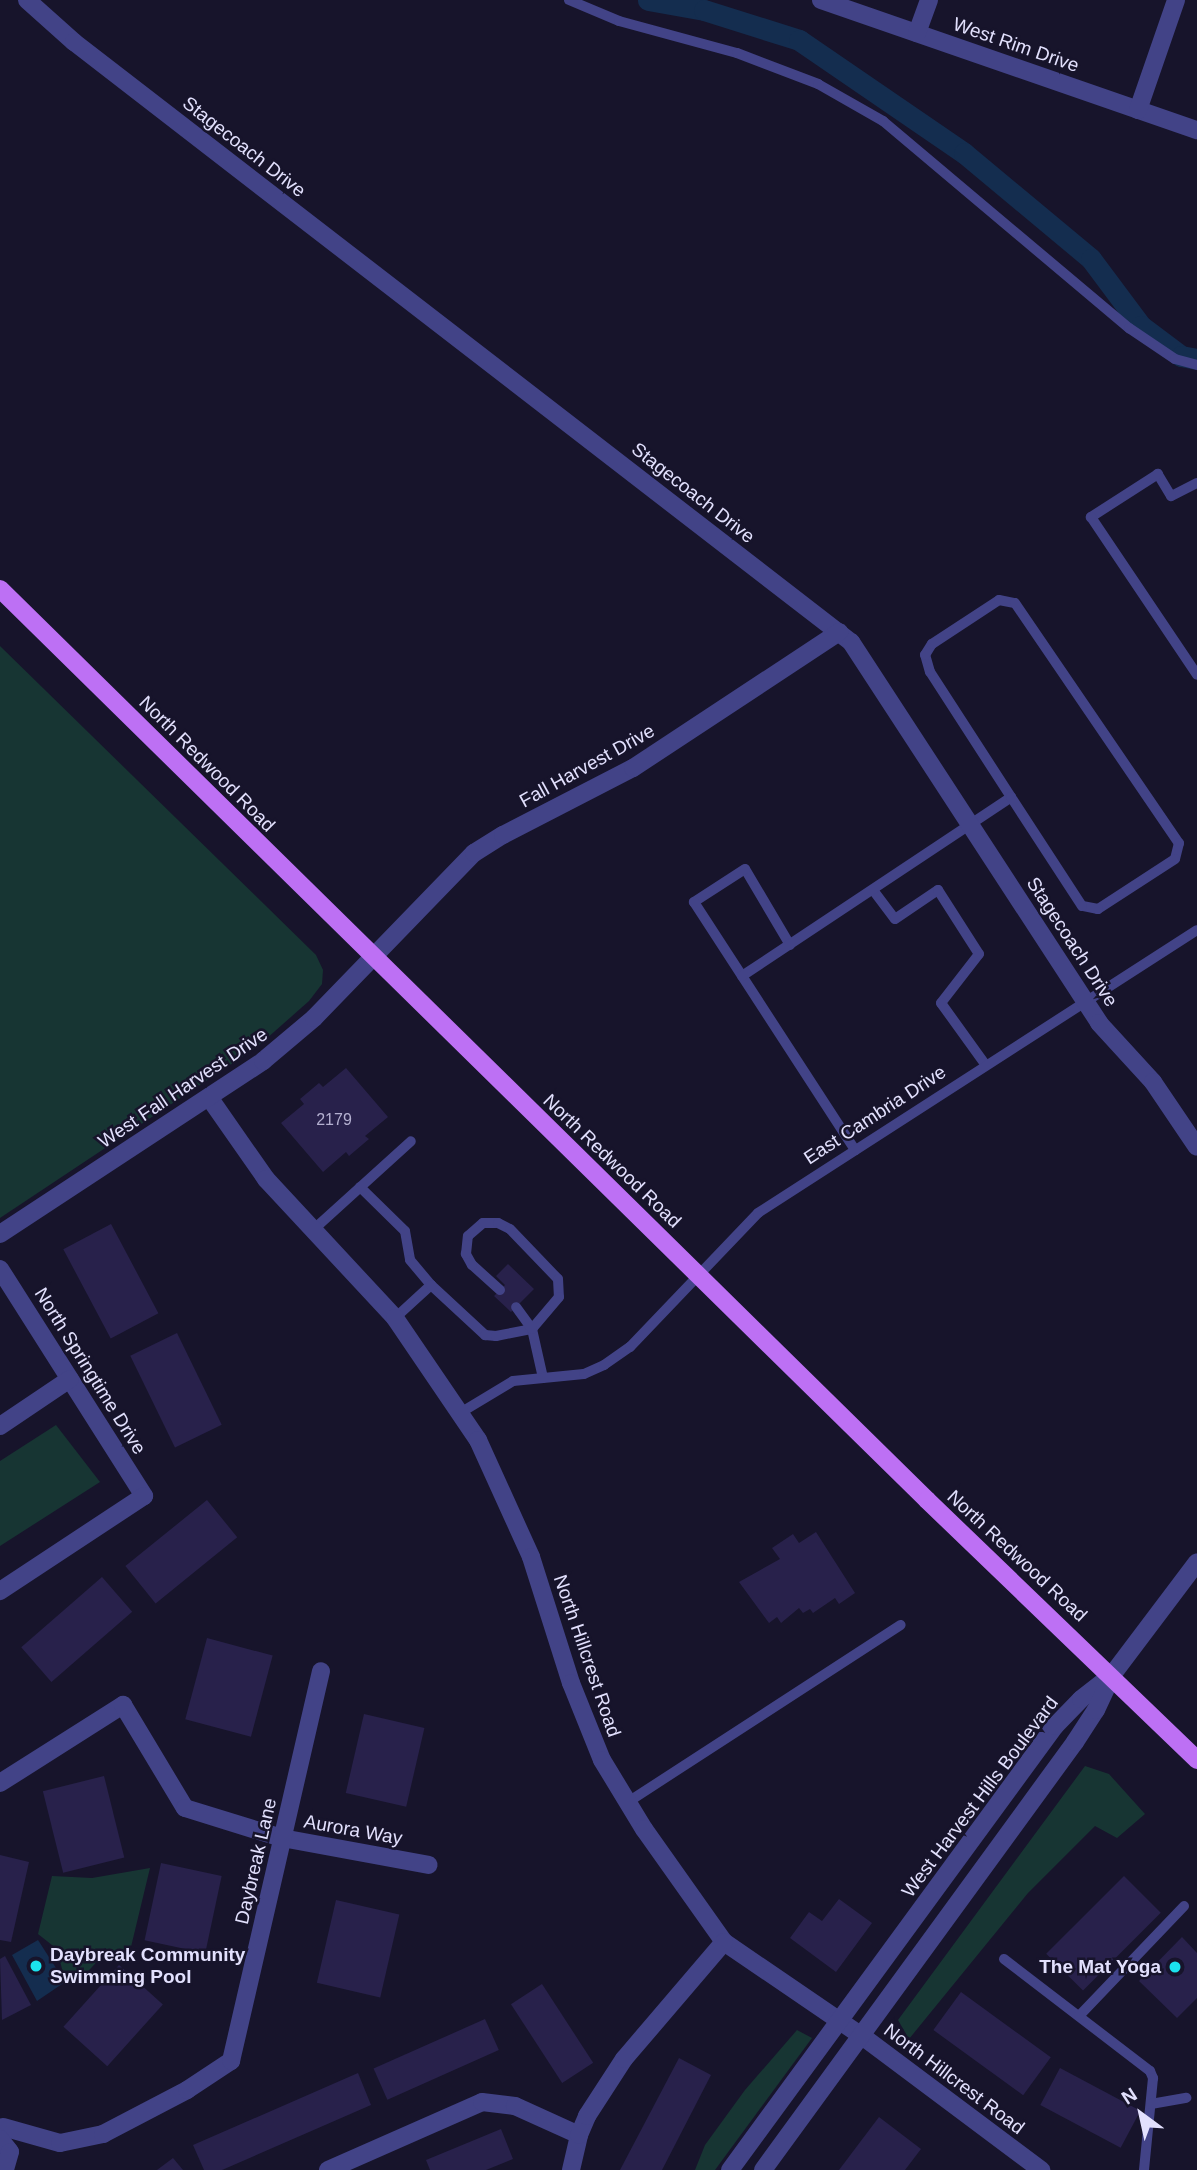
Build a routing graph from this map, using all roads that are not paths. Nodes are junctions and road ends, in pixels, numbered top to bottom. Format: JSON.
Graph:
{"nodes":[{"id":1,"x":27,"y":0,"type":"edge"},
{"id":2,"x":569,"y":0,"type":"edge"},
{"id":3,"x":821,"y":0,"type":"edge"},
{"id":4,"x":929,"y":0,"type":"edge"},
{"id":5,"x":1176,"y":0,"type":"edge"},
{"id":6,"x":917,"y":33,"type":"junction"},
{"id":7,"x":1138,"y":110,"type":"junction"},
{"id":8,"x":1197,"y":130,"type":"edge"},
{"id":9,"x":1197,"y":365,"type":"edge"},
{"id":10,"x":1197,"y":483,"type":"edge"},
{"id":11,"x":0,"y":589,"type":"edge"},
{"id":12,"x":839,"y":632,"type":"junction"},
{"id":13,"x":1197,"y":675,"type":"edge"},
{"id":14,"x":1011,"y":797,"type":"junction"},
{"id":15,"x":971,"y":825,"type":"junction"},
{"id":16,"x":873,"y":890,"type":"junction"},
{"id":17,"x":1197,"y":930,"type":"edge"},
{"id":18,"x":790,"y":945,"type":"junction"},
{"id":19,"x":372,"y":956,"type":"junction"},
{"id":20,"x":742,"y":976,"type":"junction"},
{"id":21,"x":1084,"y":1000,"type":"junction"},
{"id":22,"x":985,"y":1064,"type":"junction"},
{"id":23,"x":213,"y":1103,"type":"dead end"},
{"id":24,"x":411,"y":1142,"type":"dead end"},
{"id":25,"x":1197,"y":1147,"type":"edge"},
{"id":26,"x":855,"y":1150,"type":"junction"},
{"id":27,"x":360,"y":1187,"type":"junction"},
{"id":28,"x":313,"y":1230,"type":"junction"},
{"id":29,"x":0,"y":1234,"type":"edge"},
{"id":30,"x":0,"y":1269,"type":"edge"},
{"id":31,"x":697,"y":1274,"type":"junction"},
{"id":32,"x":431,"y":1284,"type":"junction"},
{"id":33,"x":500,"y":1290,"type":"dead end"},
{"id":34,"x":516,"y":1307,"type":"dead end"},
{"id":35,"x":395,"y":1318,"type":"junction"},
{"id":36,"x":532,"y":1329,"type":"junction"},
{"id":37,"x":543,"y":1378,"type":"junction"},
{"id":38,"x":70,"y":1379,"type":"junction"},
{"id":39,"x":460,"y":1413,"type":"junction"},
{"id":40,"x":0,"y":1426,"type":"edge"},
{"id":41,"x":1197,"y":1562,"type":"edge"},
{"id":42,"x":0,"y":1591,"type":"edge"},
{"id":43,"x":901,"y":1625,"type":"dead end"},
{"id":44,"x":321,"y":1671,"type":"dead end"},
{"id":45,"x":1112,"y":1675,"type":"junction"},
{"id":46,"x":1197,"y":1760,"type":"edge"},
{"id":47,"x":0,"y":1783,"type":"edge"},
{"id":48,"x":628,"y":1802,"type":"junction"},
{"id":49,"x":282,"y":1838,"type":"junction"},
{"id":50,"x":429,"y":1865,"type":"dead end"},
{"id":51,"x":1184,"y":1906,"type":"dead end"},
{"id":52,"x":724,"y":1942,"type":"junction"},
{"id":53,"x":1004,"y":1959,"type":"dead end"},
{"id":54,"x":1079,"y":2016,"type":"junction"},
{"id":55,"x":840,"y":2020,"type":"junction"},
{"id":56,"x":862,"y":2036,"type":"junction"},
{"id":57,"x":1186,"y":2098,"type":"dead end"},
{"id":58,"x":1151,"y":2104,"type":"junction"},
{"id":59,"x":1,"y":2131,"type":"edge"},
{"id":60,"x":579,"y":2135,"type":"junction"},
{"id":61,"x":5,"y":2170,"type":"edge"},
{"id":62,"x":328,"y":2170,"type":"edge"},
{"id":63,"x":571,"y":2170,"type":"edge"},
{"id":64,"x":730,"y":2170,"type":"edge"},
{"id":65,"x":763,"y":2170,"type":"edge"},
{"id":66,"x":1041,"y":2170,"type":"edge"},
{"id":67,"x":1144,"y":2170,"type":"edge"}],
"edges":[{"from":1,"to":12,"type":"street","name":"Stagecoach Drive"},
{"from":2,"to":9,"type":"lane"},
{"from":3,"to":6,"type":"street","name":"West Rim Drive"},
{"from":4,"to":6,"type":"street"},
{"from":5,"to":7,"type":"street"},
{"from":6,"to":7,"type":"street","name":"West Rim Drive"},
{"from":7,"to":8,"type":"street","name":"West Rim Drive"},
{"from":10,"to":13,"type":"lane"},
{"from":11,"to":19,"type":"main road","name":"North Redwood Road"},
{"from":12,"to":15,"type":"street","name":"Stagecoach Drive"},
{"from":12,"to":19,"type":"street","name":"Fall Harvest Drive"},
{"from":14,"to":14,"type":"lane"},
{"from":14,"to":15,"type":"lane"},
{"from":15,"to":16,"type":"lane"},
{"from":15,"to":21,"type":"street","name":"Stagecoach Drive"},
{"from":16,"to":18,"type":"lane"},
{"from":16,"to":22,"type":"lane"},
{"from":17,"to":21,"type":"lane","name":"East Cambria Drive"},
{"from":18,"to":20,"type":"lane"},
{"from":18,"to":20,"type":"lane"},
{"from":19,"to":29,"type":"street","name":"West Fall Harvest Drive"},
{"from":19,"to":31,"type":"main road","name":"North Redwood Road"},
{"from":20,"to":26,"type":"lane"},
{"from":21,"to":22,"type":"lane","name":"East Cambria Drive"},
{"from":21,"to":25,"type":"street","name":"Stagecoach Drive"},
{"from":22,"to":26,"type":"lane","name":"East Cambria Drive"},
{"from":23,"to":28,"type":"street","name":"North Hillcrest Road"},
{"from":24,"to":27,"type":"lane"},
{"from":26,"to":31,"type":"lane","name":"East Cambria Drive"},
{"from":27,"to":28,"type":"lane"},
{"from":27,"to":32,"type":"lane"},
{"from":28,"to":35,"type":"street","name":"North Hillcrest Road"},
{"from":30,"to":38,"type":"street","name":"North Springtime Drive"},
{"from":31,"to":37,"type":"lane","name":"East Cambria Drive"},
{"from":31,"to":45,"type":"main road","name":"North Redwood Road"},
{"from":32,"to":35,"type":"lane"},
{"from":32,"to":36,"type":"lane"},
{"from":33,"to":36,"type":"lane"},
{"from":34,"to":36,"type":"lane"},
{"from":35,"to":39,"type":"street","name":"North Hillcrest Road"},
{"from":36,"to":37,"type":"lane"},
{"from":37,"to":39,"type":"lane","name":"East Cambria Drive"},
{"from":38,"to":40,"type":"street"},
{"from":38,"to":42,"type":"street","name":"North Springtime Drive"},
{"from":39,"to":48,"type":"street","name":"North Hillcrest Road"},
{"from":41,"to":45,"type":"street"},
{"from":43,"to":48,"type":"lane"},
{"from":44,"to":49,"type":"street","name":"Daybreak Lane"},
{"from":45,"to":46,"type":"main road","name":"North Redwood Road"},
{"from":45,"to":55,"type":"street","name":"West Harvest Hills Boulevard"},
{"from":45,"to":56,"type":"street"},
{"from":47,"to":49,"type":"street","name":"Aurora Way"},
{"from":48,"to":52,"type":"street","name":"North Hillcrest Road"},
{"from":49,"to":50,"type":"street","name":"Aurora Way"},
{"from":49,"to":59,"type":"street","name":"Daybreak Lane"},
{"from":51,"to":54,"type":"lane"},
{"from":52,"to":55,"type":"street","name":"North Hillcrest Road"},
{"from":52,"to":60,"type":"street"},
{"from":53,"to":54,"type":"lane"},
{"from":54,"to":58,"type":"lane"},
{"from":55,"to":56,"type":"street","name":"North Hillcrest Road"},
{"from":55,"to":64,"type":"street","name":"West Harvest Hills Boulevard"},
{"from":56,"to":65,"type":"street"},
{"from":56,"to":66,"type":"street","name":"North Hillcrest Road"},
{"from":57,"to":58,"type":"lane"},
{"from":58,"to":67,"type":"lane"},
{"from":59,"to":61,"type":"street"},
{"from":60,"to":62,"type":"street"},
{"from":60,"to":63,"type":"street"}]}
